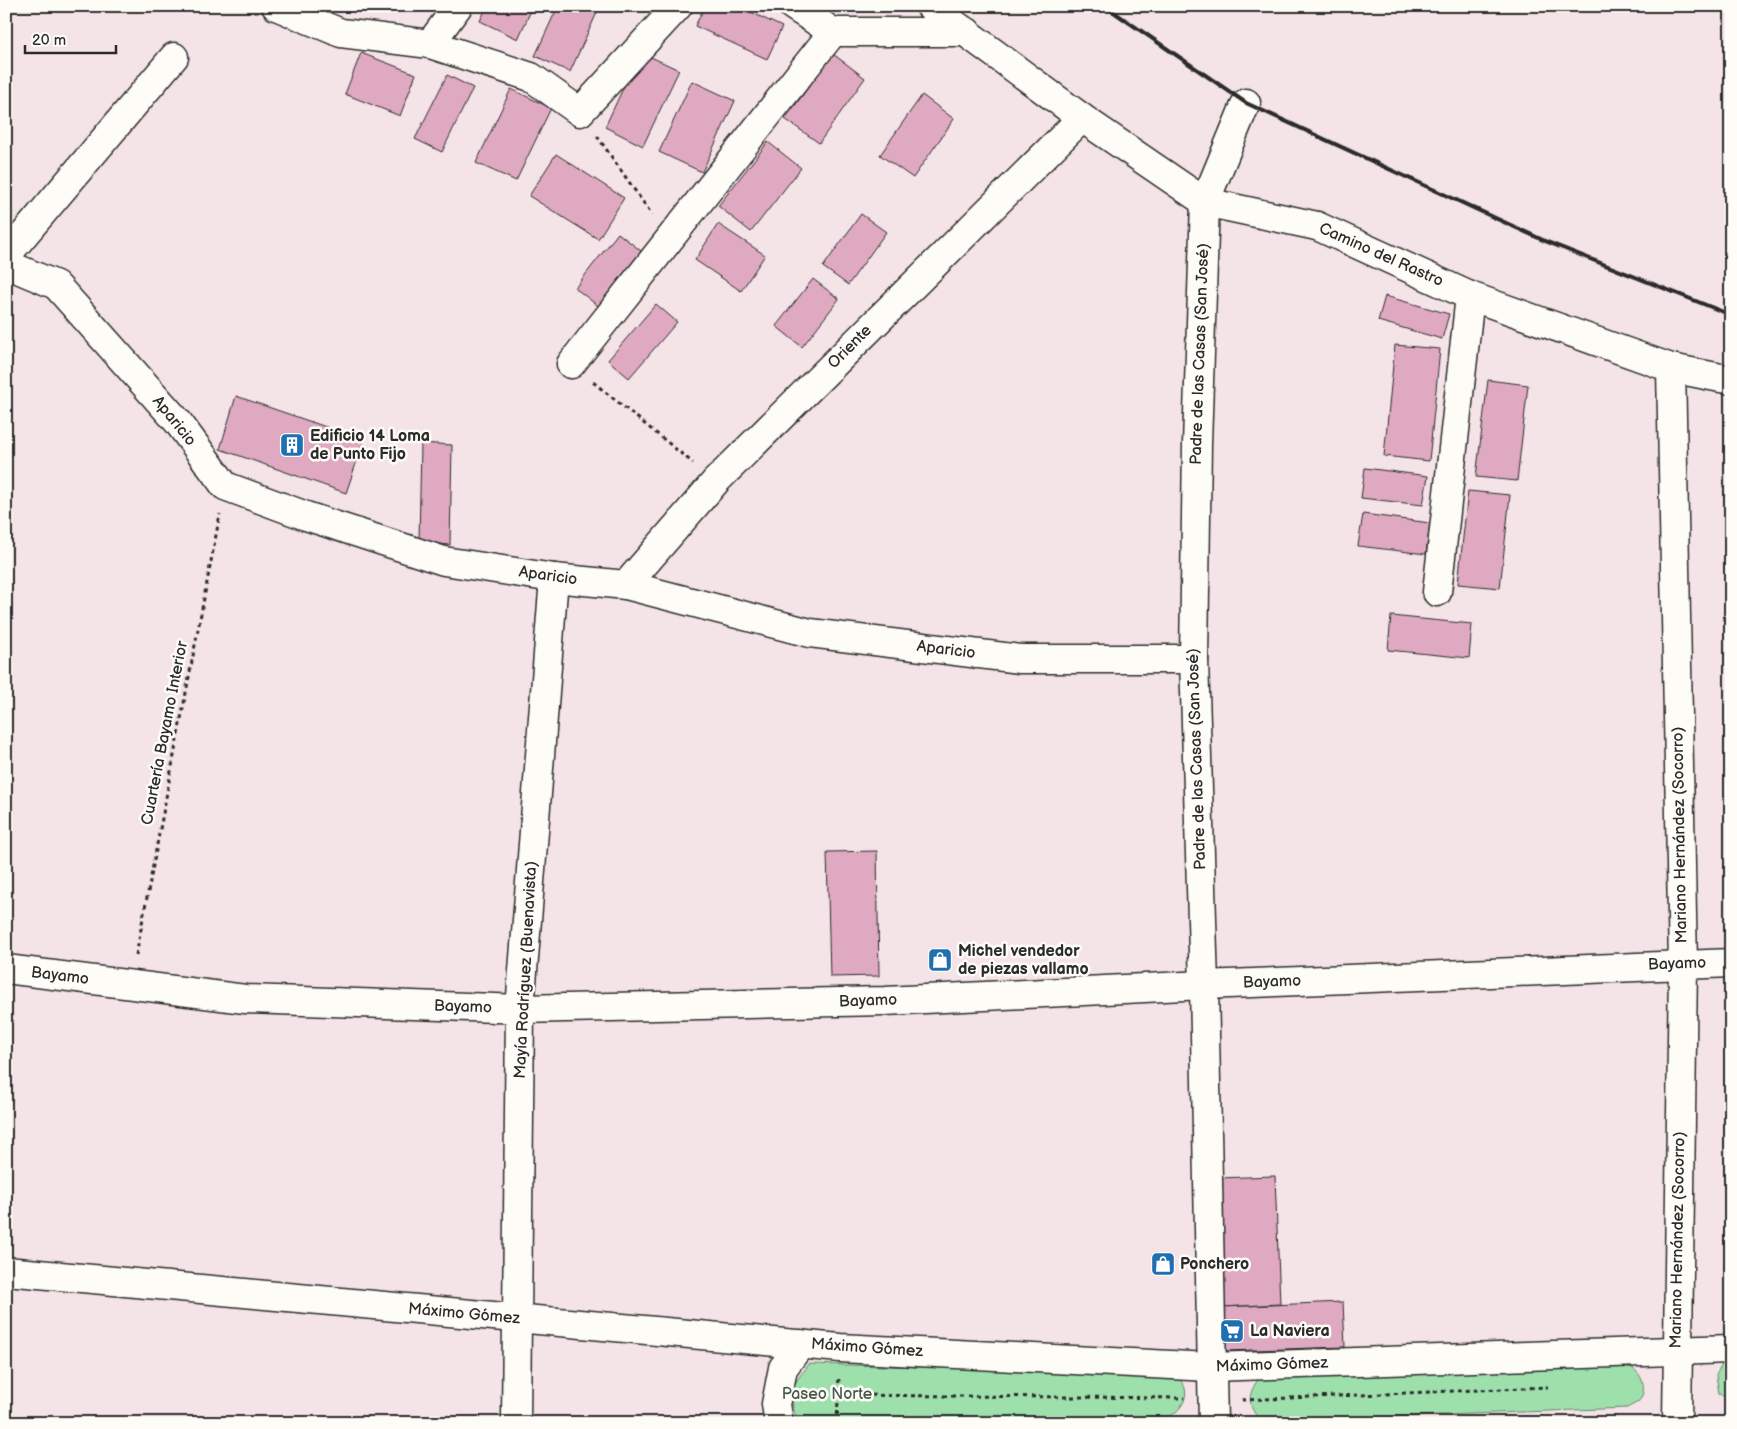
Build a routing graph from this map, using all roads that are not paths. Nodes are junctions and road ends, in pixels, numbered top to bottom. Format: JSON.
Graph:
{"nodes":[{"id":1,"x":276,"y":6,"type":"edge"},
{"id":2,"x":458,"y":6,"type":"edge"},
{"id":3,"x":678,"y":6,"type":"edge"},
{"id":4,"x":793,"y":6,"type":"edge"},
{"id":5,"x":930,"y":6,"type":"edge"},
{"id":6,"x":833,"y":32,"type":"junction"},
{"id":7,"x":967,"y":32,"type":"junction"},
{"id":8,"x":430,"y":44,"type":"junction"},
{"id":9,"x":174,"y":58,"type":"dead end"},
{"id":10,"x":1246,"y":103,"type":"dead end"},
{"id":11,"x":1082,"y":118,"type":"junction"},
{"id":12,"x":1204,"y":202,"type":"junction"},
{"id":13,"x":6,"y":256,"type":"edge"},
{"id":14,"x":6,"y":264,"type":"edge"},
{"id":15,"x":1470,"y":296,"type":"junction"},
{"id":16,"x":571,"y":364,"type":"road end"},
{"id":17,"x":1671,"y":368,"type":"junction"},
{"id":18,"x":1731,"y":380,"type":"edge"},
{"id":19,"x":554,"y":578,"type":"junction"},
{"id":20,"x":626,"y":585,"type":"junction"},
{"id":21,"x":1437,"y":592,"type":"dead end"},
{"id":22,"x":1194,"y":659,"type":"junction"},
{"id":23,"x":1731,"y":962,"type":"edge"},
{"id":24,"x":1683,"y":964,"type":"junction"},
{"id":25,"x":6,"y":970,"type":"edge"},
{"id":26,"x":1204,"y":984,"type":"junction"},
{"id":27,"x":520,"y":1009,"type":"junction"},
{"id":28,"x":6,"y":1271,"type":"edge"},
{"id":29,"x":517,"y":1319,"type":"junction"},
{"id":30,"x":801,"y":1344,"type":"junction"},
{"id":31,"x":1731,"y":1349,"type":"edge"},
{"id":32,"x":1676,"y":1352,"type":"junction"},
{"id":33,"x":1210,"y":1367,"type":"junction"},
{"id":34,"x":516,"y":1423,"type":"edge"},
{"id":35,"x":779,"y":1423,"type":"edge"},
{"id":36,"x":1213,"y":1423,"type":"edge"},
{"id":37,"x":1677,"y":1423,"type":"edge"}],
"edges":[{"from":1,"to":8,"type":"street"},
{"from":2,"to":8,"type":"street"},
{"from":3,"to":8,"type":"street"},
{"from":4,"to":6,"type":"street"},
{"from":5,"to":7,"type":"street","name":"Camino del Rastro"},
{"from":6,"to":7,"type":"street"},
{"from":6,"to":16,"type":"street"},
{"from":7,"to":11,"type":"street","name":"Camino del Rastro"},
{"from":9,"to":13,"type":"street"},
{"from":10,"to":12,"type":"street","name":"Padre de las Casas (San José)"},
{"from":11,"to":12,"type":"street","name":"Camino del Rastro"},
{"from":11,"to":20,"type":"street","name":"Oriente"},
{"from":12,"to":15,"type":"street","name":"Camino del Rastro"},
{"from":12,"to":22,"type":"street","name":"Padre de las Casas (San José)"},
{"from":14,"to":19,"type":"street","name":"Aparicio"},
{"from":15,"to":17,"type":"street","name":"Camino del Rastro"},
{"from":15,"to":21,"type":"street"},
{"from":17,"to":18,"type":"street","name":"Camino del Rastro"},
{"from":17,"to":24,"type":"street","name":"Mariano Hernández (Socorro)"},
{"from":19,"to":20,"type":"street","name":"Aparicio"},
{"from":19,"to":27,"type":"street","name":"Mayía Rodríguez (Buenavista)"},
{"from":20,"to":22,"type":"street","name":"Aparicio"},
{"from":22,"to":26,"type":"street","name":"Padre de las Casas (San José)"},
{"from":23,"to":24,"type":"street","name":"Bayamo"},
{"from":24,"to":26,"type":"street","name":"Bayamo"},
{"from":24,"to":32,"type":"street","name":"Mariano Hernández (Socorro)"},
{"from":25,"to":27,"type":"street","name":"Bayamo"},
{"from":26,"to":27,"type":"street","name":"Bayamo"},
{"from":26,"to":33,"type":"street","name":"Padre de las Casas (San José)"},
{"from":27,"to":29,"type":"street","name":"Mayía Rodríguez (Buenavista)"},
{"from":28,"to":29,"type":"street","name":"Máximo Gómez"},
{"from":29,"to":30,"type":"street","name":"Máximo Gómez"},
{"from":29,"to":34,"type":"street","name":"Mayía Rodríguez (Buenavista)"},
{"from":30,"to":33,"type":"street","name":"Máximo Gómez"},
{"from":30,"to":35,"type":"street"},
{"from":31,"to":32,"type":"street","name":"Máximo Gómez"},
{"from":32,"to":33,"type":"street","name":"Máximo Gómez"},
{"from":32,"to":37,"type":"street","name":"Mariano Hernández (Socorro)"},
{"from":33,"to":36,"type":"street","name":"Padre de las Casas (San José)"}]}
